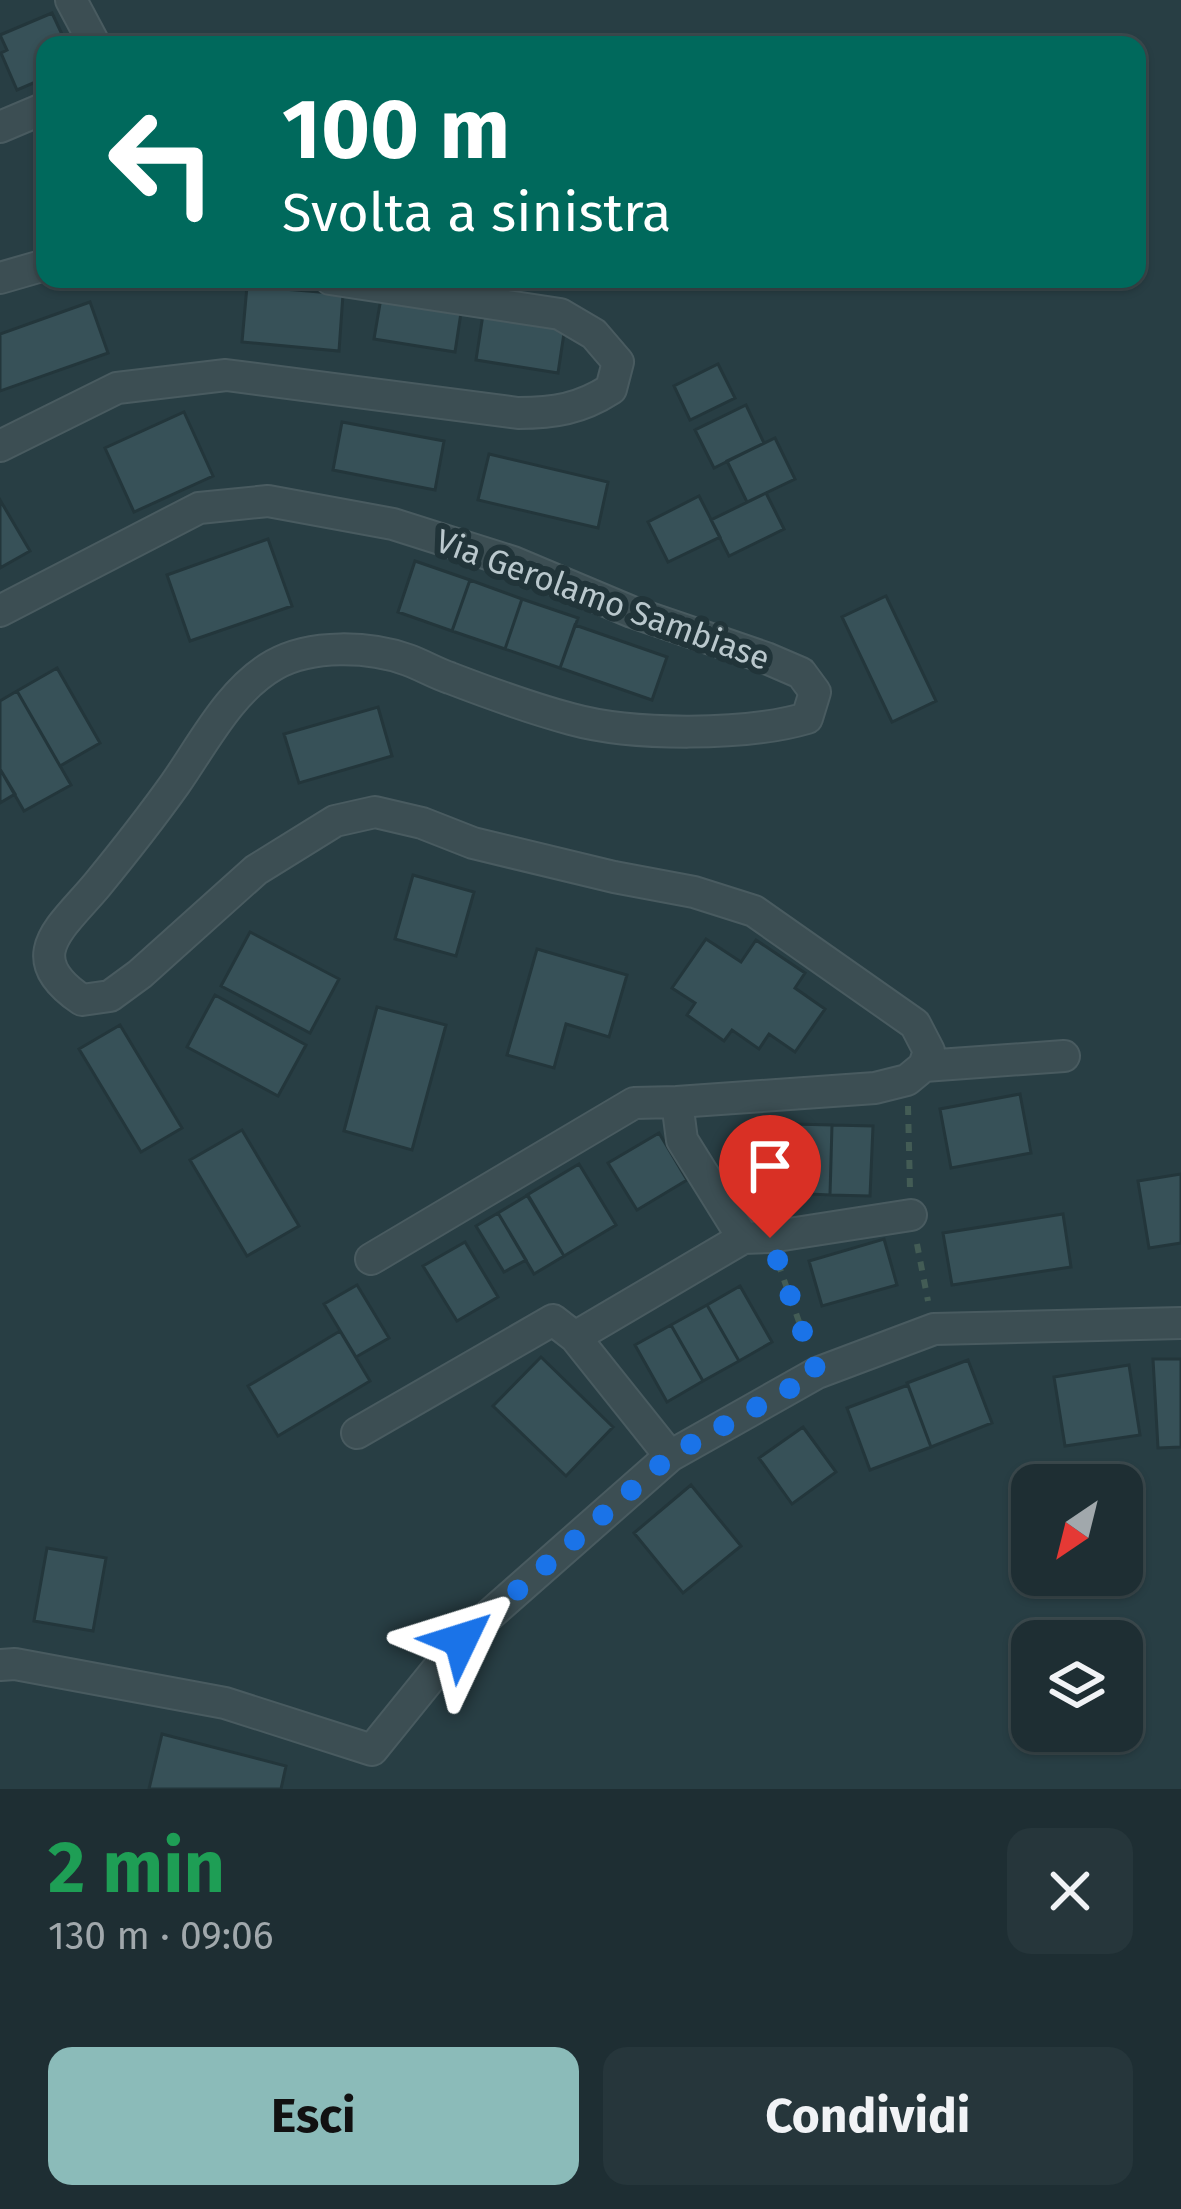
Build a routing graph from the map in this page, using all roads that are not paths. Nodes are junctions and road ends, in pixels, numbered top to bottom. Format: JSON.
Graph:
{"nodes":[{"id":1,"x":71,"y":0,"type":"edge"},
{"id":2,"x":90,"y":36,"type":"edge"},
{"id":3,"x":36,"y":112,"type":"edge"},
{"id":4,"x":0,"y":128,"type":"edge"},
{"id":5,"x":36,"y":268,"type":"edge"},
{"id":6,"x":0,"y":278,"type":"edge"},
{"id":7,"x":389,"y":288,"type":"edge"},
{"id":8,"x":0,"y":446,"type":"edge"},
{"id":9,"x":0,"y":611,"type":"edge"},
{"id":10,"x":1064,"y":1056,"type":"dead end"},
{"id":11,"x":924,"y":1066,"type":"junction"},
{"id":12,"x":677,"y":1102,"type":"junction"},
{"id":13,"x":911,"y":1215,"type":"dead end"},
{"id":14,"x":756,"y":1238,"type":"junction"},
{"id":15,"x":371,"y":1259,"type":"dead end"},
{"id":16,"x":1181,"y":1323,"type":"edge"},
{"id":17,"x":575,"y":1337,"type":"junction"},
{"id":18,"x":357,"y":1433,"type":"dead end"},
{"id":19,"x":670,"y":1456,"type":"junction"},
{"id":20,"x":0,"y":1665,"type":"edge"}],
"edges":[{"from":1,"to":2,"type":"street"},
{"from":3,"to":4,"type":"street"},
{"from":5,"to":6,"type":"street"},
{"from":7,"to":8,"type":"street"},
{"from":9,"to":11,"type":"street","name":"Via Gerolamo Sambiase"},
{"from":10,"to":11,"type":"street"},
{"from":11,"to":12,"type":"street"},
{"from":12,"to":14,"type":"street"},
{"from":12,"to":15,"type":"street"},
{"from":13,"to":14,"type":"street"},
{"from":14,"to":17,"type":"street"},
{"from":16,"to":19,"type":"street"},
{"from":17,"to":18,"type":"street"},
{"from":17,"to":19,"type":"street"},
{"from":19,"to":20,"type":"street"}]}
